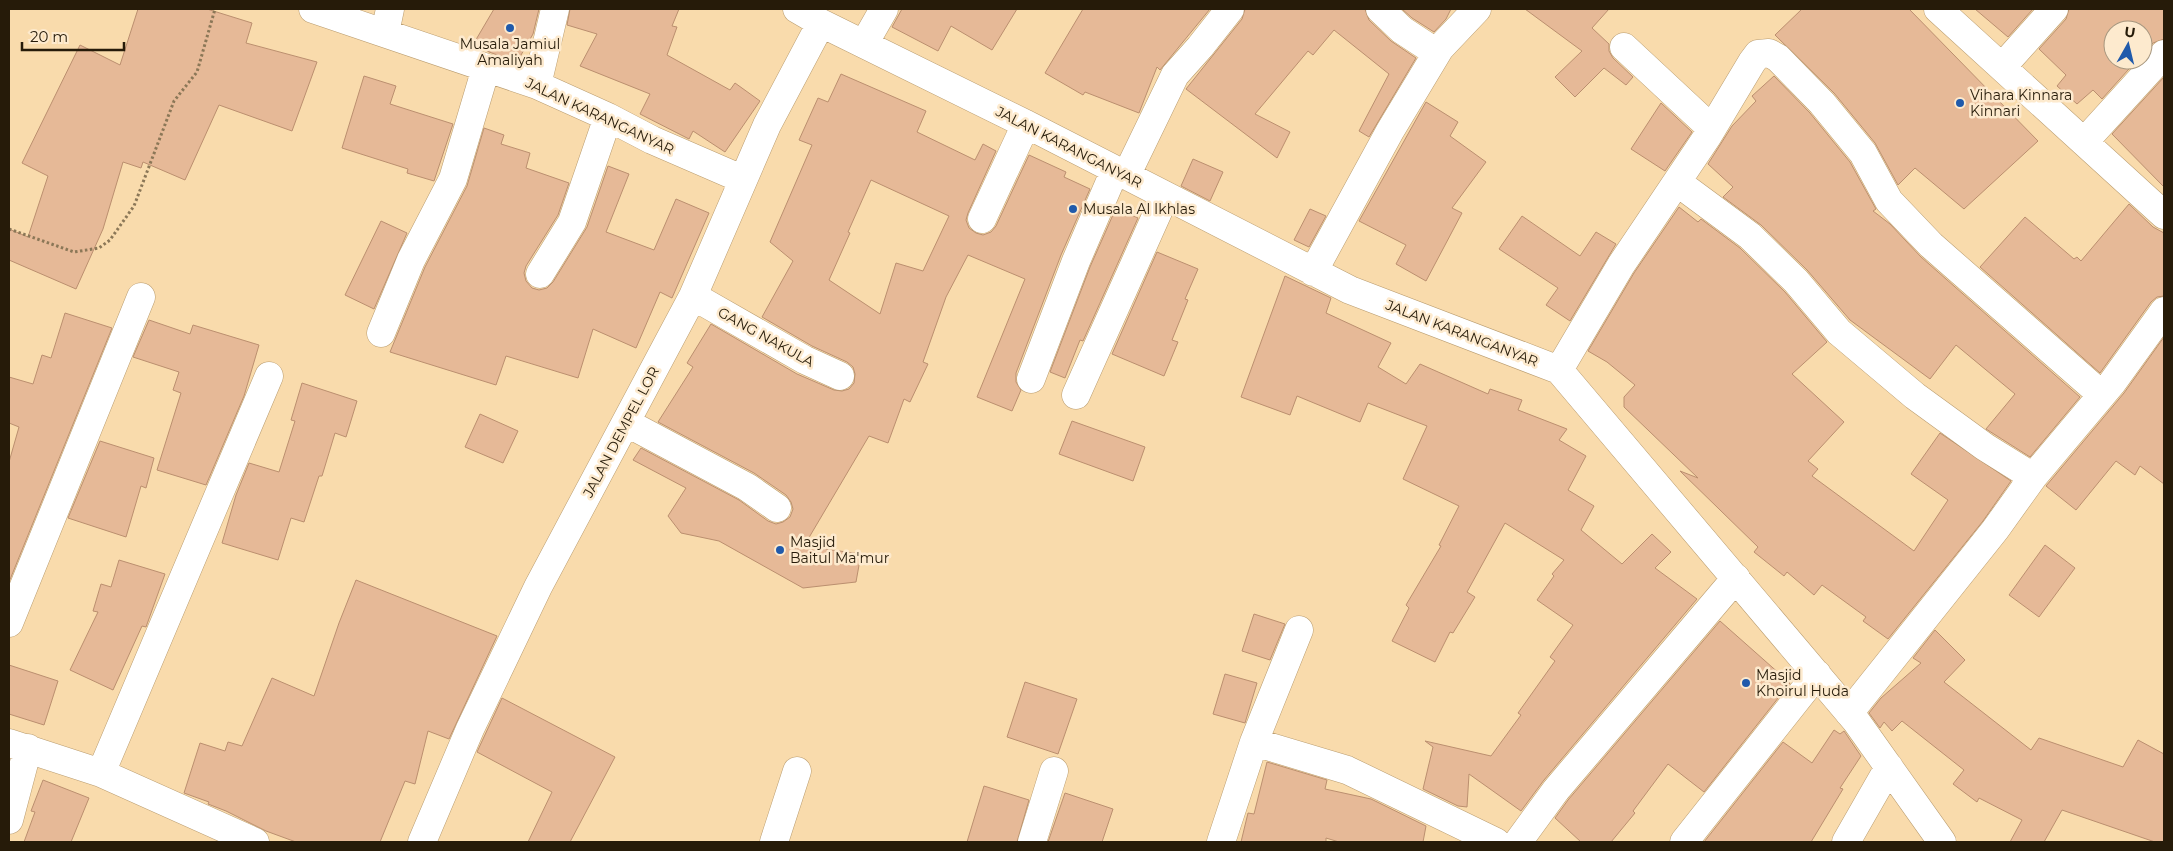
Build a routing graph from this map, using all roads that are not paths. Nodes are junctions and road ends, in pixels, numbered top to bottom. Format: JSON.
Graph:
{"nodes":[{"id":1,"x":314,"y":9,"type":"edge"},
{"id":2,"x":555,"y":9,"type":"edge"},
{"id":3,"x":797,"y":9,"type":"edge"},
{"id":4,"x":884,"y":9,"type":"edge"},
{"id":5,"x":1230,"y":9,"type":"edge"},
{"id":6,"x":1380,"y":9,"type":"edge"},
{"id":7,"x":1477,"y":9,"type":"edge"},
{"id":8,"x":1938,"y":9,"type":"edge"},
{"id":9,"x":2054,"y":9,"type":"edge"},
{"id":10,"x":387,"y":21,"type":"edge"},
{"id":11,"x":821,"y":23,"type":"junction"},
{"id":12,"x":864,"y":44,"type":"junction"},
{"id":13,"x":1624,"y":47,"type":"dead end"},
{"id":14,"x":1437,"y":53,"type":"junction"},
{"id":15,"x":2164,"y":54,"type":"edge"},
{"id":16,"x":2002,"y":67,"type":"junction"},
{"id":17,"x":486,"y":68,"type":"junction"},
{"id":18,"x":537,"y":85,"type":"junction"},
{"id":19,"x":608,"y":117,"type":"junction"},
{"id":20,"x":1026,"y":124,"type":"junction"},
{"id":21,"x":1712,"y":129,"type":"junction"},
{"id":22,"x":2084,"y":142,"type":"junction"},
{"id":23,"x":1120,"y":173,"type":"junction"},
{"id":24,"x":742,"y":179,"type":"junction"},
{"id":25,"x":1677,"y":182,"type":"junction"},
{"id":26,"x":1165,"y":196,"type":"junction"},
{"id":27,"x":2164,"y":215,"type":"edge"},
{"id":28,"x":982,"y":219,"type":"dead end"},
{"id":29,"x":1313,"y":272,"type":"junction"},
{"id":30,"x":540,"y":274,"type":"dead end"},
{"id":31,"x":693,"y":296,"type":"junction"},
{"id":32,"x":141,"y":297,"type":"dead end"},
{"id":33,"x":2164,"y":311,"type":"edge"},
{"id":34,"x":381,"y":334,"type":"dead end"},
{"id":35,"x":1559,"y":370,"type":"junction"},
{"id":36,"x":269,"y":376,"type":"dead end"},
{"id":37,"x":840,"y":376,"type":"dead end"},
{"id":38,"x":1032,"y":379,"type":"dead end"},
{"id":39,"x":1076,"y":395,"type":"dead end"},
{"id":40,"x":2102,"y":395,"type":"junction"},
{"id":41,"x":627,"y":423,"type":"junction"},
{"id":42,"x":2033,"y":478,"type":"junction"},
{"id":43,"x":777,"y":508,"type":"dead end"},
{"id":44,"x":1736,"y":578,"type":"junction"},
{"id":45,"x":9,"y":623,"type":"edge"},
{"id":46,"x":1299,"y":630,"type":"dead end"},
{"id":47,"x":1817,"y":674,"type":"junction"},
{"id":48,"x":1849,"y":713,"type":"junction"},
{"id":49,"x":1254,"y":742,"type":"junction"},
{"id":50,"x":19,"y":746,"type":"edge"},
{"id":51,"x":1889,"y":767,"type":"junction"},
{"id":52,"x":1054,"y":770,"type":"dead end"},
{"id":53,"x":797,"y":772,"type":"dead end"},
{"id":54,"x":101,"y":773,"type":"junction"},
{"id":55,"x":9,"y":820,"type":"edge"},
{"id":56,"x":255,"y":842,"type":"edge"},
{"id":57,"x":422,"y":842,"type":"edge"},
{"id":58,"x":774,"y":842,"type":"edge"},
{"id":59,"x":1032,"y":842,"type":"edge"},
{"id":60,"x":1221,"y":842,"type":"edge"},
{"id":61,"x":1496,"y":842,"type":"edge"},
{"id":62,"x":1518,"y":842,"type":"edge"},
{"id":63,"x":1684,"y":842,"type":"edge"},
{"id":64,"x":1846,"y":842,"type":"edge"},
{"id":65,"x":1942,"y":842,"type":"edge"}],
"edges":[{"from":1,"to":10,"type":"street","name":"JALAN KARANGANYAR"},
{"from":2,"to":18,"type":"street"},
{"from":3,"to":11,"type":"street","name":"JALAN KARANGANYAR"},
{"from":4,"to":12,"type":"street"},
{"from":5,"to":23,"type":"street"},
{"from":6,"to":14,"type":"street"},
{"from":7,"to":14,"type":"street"},
{"from":8,"to":16,"type":"street"},
{"from":9,"to":16,"type":"street"},
{"from":10,"to":17,"type":"street","name":"JALAN KARANGANYAR"},
{"from":11,"to":12,"type":"street","name":"JALAN KARANGANYAR"},
{"from":11,"to":24,"type":"street","name":"JALAN DEMPEL LOR"},
{"from":12,"to":20,"type":"street","name":"JALAN KARANGANYAR"},
{"from":13,"to":21,"type":"street"},
{"from":14,"to":29,"type":"street"},
{"from":15,"to":22,"type":"street"},
{"from":16,"to":22,"type":"street"},
{"from":17,"to":18,"type":"street","name":"JALAN KARANGANYAR"},
{"from":17,"to":34,"type":"street"},
{"from":18,"to":19,"type":"street","name":"JALAN KARANGANYAR"},
{"from":19,"to":24,"type":"street","name":"JALAN KARANGANYAR"},
{"from":19,"to":30,"type":"street"},
{"from":20,"to":23,"type":"street","name":"JALAN KARANGANYAR"},
{"from":20,"to":28,"type":"street"},
{"from":21,"to":25,"type":"street"},
{"from":21,"to":40,"type":"street"},
{"from":22,"to":27,"type":"street"},
{"from":23,"to":26,"type":"street","name":"JALAN KARANGANYAR"},
{"from":23,"to":38,"type":"street"},
{"from":24,"to":31,"type":"street","name":"JALAN DEMPEL LOR"},
{"from":25,"to":35,"type":"street"},
{"from":25,"to":42,"type":"street"},
{"from":26,"to":29,"type":"street","name":"JALAN KARANGANYAR"},
{"from":26,"to":39,"type":"street"},
{"from":29,"to":35,"type":"street","name":"JALAN KARANGANYAR"},
{"from":31,"to":37,"type":"street","name":"GANG NAKULA"},
{"from":31,"to":41,"type":"street","name":"JALAN DEMPEL LOR"},
{"from":32,"to":45,"type":"street"},
{"from":33,"to":40,"type":"street"},
{"from":35,"to":44,"type":"street","name":"JALAN KARANGANYAR"},
{"from":36,"to":54,"type":"street"},
{"from":40,"to":42,"type":"street"},
{"from":41,"to":43,"type":"street"},
{"from":41,"to":57,"type":"street","name":"JALAN DEMPEL LOR"},
{"from":42,"to":48,"type":"street"},
{"from":44,"to":47,"type":"street","name":"JALAN KARANGANYAR"},
{"from":44,"to":62,"type":"street"},
{"from":46,"to":49,"type":"street"},
{"from":47,"to":48,"type":"street","name":"JALAN KARANGANYAR"},
{"from":47,"to":63,"type":"street"},
{"from":48,"to":51,"type":"street","name":"JALAN KARANGANYAR"},
{"from":49,"to":60,"type":"street"},
{"from":49,"to":61,"type":"street"},
{"from":50,"to":54,"type":"street"},
{"from":50,"to":55,"type":"street"},
{"from":51,"to":64,"type":"street"},
{"from":51,"to":65,"type":"street","name":"JALAN KARANGANYAR"},
{"from":52,"to":59,"type":"street"},
{"from":53,"to":58,"type":"street"},
{"from":54,"to":56,"type":"street"}]}
